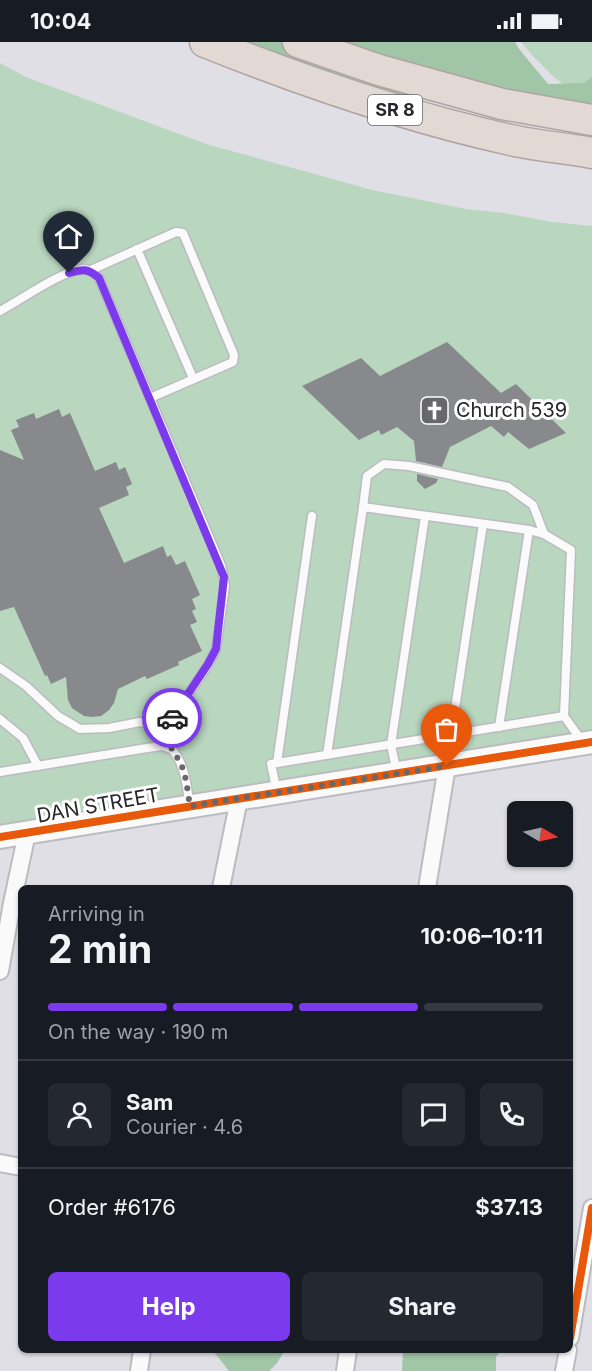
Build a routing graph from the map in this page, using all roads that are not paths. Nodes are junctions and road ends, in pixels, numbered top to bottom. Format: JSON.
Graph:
{"nodes":[{"id":1,"x":206,"y":42,"type":"edge"},
{"id":2,"x":298,"y":42,"type":"edge"},
{"id":3,"x":592,"y":120,"type":"edge"},
{"id":4,"x":592,"y":153,"type":"edge"},
{"id":5,"x":137,"y":249,"type":"junction"},
{"id":6,"x":91,"y":270,"type":"junction"},
{"id":7,"x":0,"y":311,"type":"edge"},
{"id":8,"x":193,"y":378,"type":"junction"},
{"id":9,"x":150,"y":398,"type":"junction"},
{"id":10,"x":363,"y":507,"type":"junction"},
{"id":11,"x":312,"y":516,"type":"dead end"},
{"id":12,"x":425,"y":516,"type":"junction"},
{"id":13,"x":483,"y":524,"type":"junction"},
{"id":14,"x":529,"y":530,"type":"junction"},
{"id":15,"x":544,"y":534,"type":"junction"},
{"id":16,"x":0,"y":668,"type":"edge"},
{"id":17,"x":564,"y":716,"type":"junction"},
{"id":18,"x":0,"y":719,"type":"edge"},
{"id":19,"x":167,"y":726,"type":"junction"},
{"id":20,"x":499,"y":727,"type":"junction"},
{"id":21,"x":451,"y":735,"type":"junction"},
{"id":22,"x":588,"y":743,"type":"edge"},
{"id":23,"x":391,"y":745,"type":"junction"},
{"id":24,"x":171,"y":749,"type":"junction"},
{"id":25,"x":327,"y":755,"type":"junction"},
{"id":26,"x":277,"y":763,"type":"junction"},
{"id":27,"x":38,"y":766,"type":"junction"},
{"id":28,"x":447,"y":766,"type":"junction"},
{"id":29,"x":0,"y":772,"type":"edge"},
{"id":30,"x":397,"y":774,"type":"junction"},
{"id":31,"x":277,"y":793,"type":"junction"},
{"id":32,"x":239,"y":799,"type":"junction"},
{"id":33,"x":190,"y":806,"type":"junction"},
{"id":34,"x":27,"y":833,"type":"junction"},
{"id":35,"x":0,"y":837,"type":"edge"},
{"id":36,"x":222,"y":885,"type":"edge"},
{"id":37,"x":427,"y":885,"type":"edge"},
{"id":38,"x":0,"y":971,"type":"edge"},
{"id":39,"x":0,"y":1163,"type":"edge"},
{"id":40,"x":18,"y":1166,"type":"edge"},
{"id":41,"x":592,"y":1208,"type":"edge"},
{"id":42,"x":582,"y":1265,"type":"edge"},
{"id":43,"x":573,"y":1320,"type":"edge"},
{"id":44,"x":142,"y":1353,"type":"edge"},
{"id":45,"x":348,"y":1353,"type":"edge"},
{"id":46,"x":567,"y":1353,"type":"edge"},
{"id":47,"x":139,"y":1371,"type":"edge"},
{"id":48,"x":345,"y":1371,"type":"edge"},
{"id":49,"x":564,"y":1371,"type":"edge"}],
"edges":[{"from":1,"to":4,"type":"highway","number":"SR 8"},
{"from":2,"to":3,"type":"highway","number":"SR 8"},
{"from":5,"to":6,"type":"lane"},
{"from":5,"to":8,"type":"lane"},
{"from":5,"to":8,"type":"lane"},
{"from":6,"to":7,"type":"lane"},
{"from":6,"to":9,"type":"lane"},
{"from":8,"to":9,"type":"lane"},
{"from":9,"to":19,"type":"lane"},
{"from":10,"to":12,"type":"lane"},
{"from":10,"to":15,"type":"lane"},
{"from":10,"to":25,"type":"lane"},
{"from":11,"to":26,"type":"lane"},
{"from":12,"to":13,"type":"lane"},
{"from":12,"to":23,"type":"lane"},
{"from":13,"to":14,"type":"lane"},
{"from":13,"to":21,"type":"lane"},
{"from":14,"to":15,"type":"lane"},
{"from":14,"to":20,"type":"lane"},
{"from":15,"to":17,"type":"lane"},
{"from":16,"to":19,"type":"lane"},
{"from":17,"to":20,"type":"lane"},
{"from":17,"to":22,"type":"lane"},
{"from":18,"to":27,"type":"lane"},
{"from":19,"to":24,"type":"lane"},
{"from":20,"to":21,"type":"lane"},
{"from":21,"to":23,"type":"lane"},
{"from":22,"to":28,"type":"street","name":"DAN STREET"},
{"from":23,"to":25,"type":"lane"},
{"from":23,"to":30,"type":"lane"},
{"from":24,"to":27,"type":"lane"},
{"from":24,"to":33,"type":"lane"},
{"from":25,"to":26,"type":"lane"},
{"from":26,"to":31,"type":"lane"},
{"from":27,"to":29,"type":"lane"},
{"from":28,"to":30,"type":"street","name":"DAN STREET"},
{"from":28,"to":37,"type":"street"},
{"from":30,"to":31,"type":"street","name":"DAN STREET"},
{"from":31,"to":32,"type":"street","name":"DAN STREET"},
{"from":32,"to":33,"type":"street","name":"DAN STREET"},
{"from":32,"to":36,"type":"street"},
{"from":33,"to":34,"type":"street","name":"DAN STREET"},
{"from":34,"to":35,"type":"street","name":"DAN STREET"},
{"from":34,"to":38,"type":"street"},
{"from":39,"to":40,"type":"street"},
{"from":41,"to":42,"type":"street"},
{"from":42,"to":43,"type":"street"},
{"from":44,"to":47,"type":"street"},
{"from":45,"to":48,"type":"street"},
{"from":46,"to":49,"type":"street"}]}
